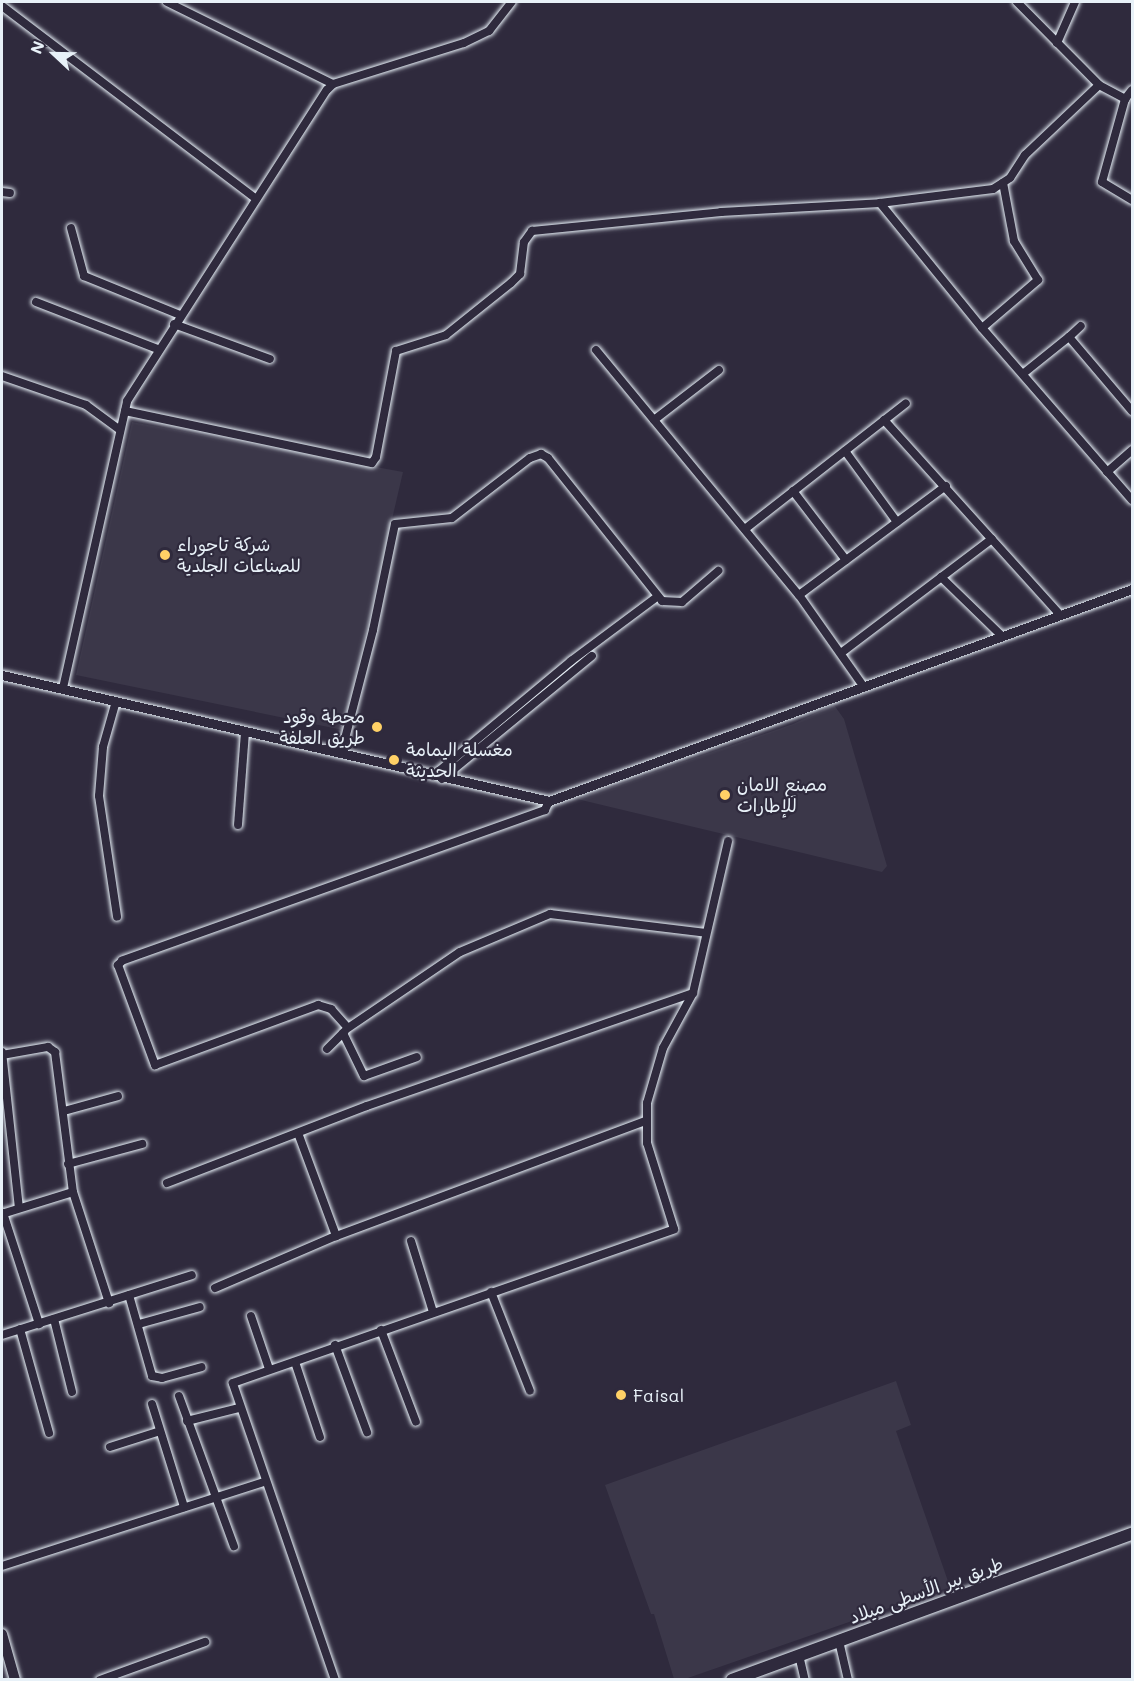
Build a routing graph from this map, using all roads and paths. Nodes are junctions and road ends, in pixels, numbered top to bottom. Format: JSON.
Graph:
{"nodes":[{"id":1,"x":167,"y":2,"type":"edge"},
{"id":2,"x":512,"y":2,"type":"edge"},
{"id":3,"x":1017,"y":2,"type":"edge"},
{"id":4,"x":1075,"y":2,"type":"edge"},
{"id":5,"x":2,"y":6,"type":"edge"},
{"id":6,"x":1057,"y":43,"type":"junction"},
{"id":7,"x":333,"y":84,"type":"junction"},
{"id":8,"x":1099,"y":85,"type":"junction"},
{"id":9,"x":1132,"y":90,"type":"edge"},
{"id":10,"x":1125,"y":99,"type":"junction"},
{"id":11,"x":1003,"y":183,"type":"junction"},
{"id":12,"x":256,"y":200,"type":"junction"},
{"id":13,"x":1132,"y":200,"type":"edge"},
{"id":14,"x":880,"y":203,"type":"junction"},
{"id":15,"x":71,"y":228,"type":"dead end"},
{"id":16,"x":36,"y":302,"type":"dead end"},
{"id":17,"x":180,"y":315,"type":"junction"},
{"id":18,"x":174,"y":324,"type":"junction"},
{"id":19,"x":1081,"y":326,"type":"dead end"},
{"id":20,"x":982,"y":328,"type":"junction"},
{"id":21,"x":1069,"y":337,"type":"junction"},
{"id":22,"x":158,"y":349,"type":"junction"},
{"id":23,"x":596,"y":350,"type":"dead end"},
{"id":24,"x":270,"y":359,"type":"dead end"},
{"id":25,"x":718,"y":370,"type":"dead end"},
{"id":26,"x":1024,"y":373,"type":"junction"},
{"id":27,"x":2,"y":376,"type":"edge"},
{"id":28,"x":906,"y":403,"type":"dead end"},
{"id":29,"x":125,"y":411,"type":"junction"},
{"id":30,"x":1132,"y":411,"type":"edge"},
{"id":31,"x":654,"y":420,"type":"junction"},
{"id":32,"x":884,"y":420,"type":"junction"},
{"id":33,"x":120,"y":430,"type":"junction"},
{"id":34,"x":1132,"y":450,"type":"edge"},
{"id":35,"x":844,"y":451,"type":"junction"},
{"id":36,"x":1107,"y":472,"type":"junction"},
{"id":37,"x":946,"y":486,"type":"junction"},
{"id":38,"x":793,"y":491,"type":"junction"},
{"id":39,"x":1132,"y":500,"type":"edge"},
{"id":40,"x":897,"y":522,"type":"junction"},
{"id":41,"x":745,"y":529,"type":"junction"},
{"id":42,"x":992,"y":539,"type":"junction"},
{"id":43,"x":846,"y":560,"type":"junction"},
{"id":44,"x":718,"y":571,"type":"dead end"},
{"id":45,"x":941,"y":577,"type":"junction"},
{"id":46,"x":1132,"y":589,"type":"edge"},
{"id":47,"x":799,"y":595,"type":"junction"},
{"id":48,"x":657,"y":597,"type":"junction"},
{"id":49,"x":1060,"y":615,"type":"junction"},
{"id":50,"x":1003,"y":637,"type":"junction"},
{"id":51,"x":842,"y":653,"type":"junction"},
{"id":52,"x":592,"y":656,"type":"dead end"},
{"id":53,"x":2,"y":675,"type":"edge"},
{"id":54,"x":864,"y":687,"type":"junction"},
{"id":55,"x":63,"y":688,"type":"junction"},
{"id":56,"x":116,"y":701,"type":"junction"},
{"id":57,"x":245,"y":731,"type":"junction"},
{"id":58,"x":341,"y":754,"type":"junction"},
{"id":59,"x":437,"y":777,"type":"junction"},
{"id":60,"x":549,"y":801,"type":"junction"},
{"id":61,"x":238,"y":825,"type":"dead end"},
{"id":62,"x":728,"y":841,"type":"dead end"},
{"id":63,"x":117,"y":917,"type":"dead end"},
{"id":64,"x":706,"y":933,"type":"junction"},
{"id":65,"x":693,"y":993,"type":"junction"},
{"id":66,"x":345,"y":1031,"type":"junction"},
{"id":67,"x":327,"y":1049,"type":"dead end"},
{"id":68,"x":2,"y":1050,"type":"edge"},
{"id":69,"x":2,"y":1055,"type":"edge"},
{"id":70,"x":417,"y":1057,"type":"dead end"},
{"id":71,"x":118,"y":1096,"type":"dead end"},
{"id":72,"x":64,"y":1111,"type":"junction"},
{"id":73,"x":5,"y":1119,"type":"edge"},
{"id":74,"x":646,"y":1121,"type":"junction"},
{"id":75,"x":298,"y":1133,"type":"junction"},
{"id":76,"x":142,"y":1144,"type":"dead end"},
{"id":77,"x":68,"y":1164,"type":"junction"},
{"id":78,"x":167,"y":1183,"type":"dead end"},
{"id":79,"x":72,"y":1192,"type":"junction"},
{"id":80,"x":18,"y":1209,"type":"junction"},
{"id":81,"x":2,"y":1213,"type":"edge"},
{"id":82,"x":336,"y":1236,"type":"junction"},
{"id":83,"x":411,"y":1241,"type":"dead end"},
{"id":84,"x":192,"y":1275,"type":"dead end"},
{"id":85,"x":215,"y":1288,"type":"dead end"},
{"id":86,"x":491,"y":1292,"type":"junction"},
{"id":87,"x":129,"y":1295,"type":"junction"},
{"id":88,"x":109,"y":1303,"type":"junction"},
{"id":89,"x":200,"y":1307,"type":"dead end"},
{"id":90,"x":433,"y":1312,"type":"junction"},
{"id":91,"x":251,"y":1316,"type":"dead end"},
{"id":92,"x":54,"y":1319,"type":"junction"},
{"id":93,"x":39,"y":1324,"type":"junction"},
{"id":94,"x":139,"y":1324,"type":"junction"},
{"id":95,"x":20,"y":1329,"type":"junction"},
{"id":96,"x":381,"y":1330,"type":"junction"},
{"id":97,"x":2,"y":1335,"type":"edge"},
{"id":98,"x":335,"y":1345,"type":"junction"},
{"id":99,"x":295,"y":1362,"type":"junction"},
{"id":100,"x":202,"y":1367,"type":"dead end"},
{"id":101,"x":269,"y":1369,"type":"junction"},
{"id":102,"x":530,"y":1391,"type":"dead end"},
{"id":103,"x":72,"y":1392,"type":"dead end"},
{"id":104,"x":179,"y":1396,"type":"dead end"},
{"id":105,"x":152,"y":1404,"type":"dead end"},
{"id":106,"x":239,"y":1408,"type":"junction"},
{"id":107,"x":187,"y":1421,"type":"junction"},
{"id":108,"x":417,"y":1422,"type":"dead end"},
{"id":109,"x":160,"y":1431,"type":"junction"},
{"id":110,"x":367,"y":1432,"type":"dead end"},
{"id":111,"x":49,"y":1433,"type":"dead end"},
{"id":112,"x":320,"y":1437,"type":"dead end"},
{"id":113,"x":110,"y":1447,"type":"dead end"},
{"id":114,"x":264,"y":1482,"type":"junction"},
{"id":115,"x":215,"y":1498,"type":"junction"},
{"id":116,"x":184,"y":1507,"type":"junction"},
{"id":117,"x":1132,"y":1534,"type":"edge"},
{"id":118,"x":234,"y":1546,"type":"dead end"},
{"id":119,"x":2,"y":1566,"type":"edge"},
{"id":120,"x":2,"y":1634,"type":"edge"},
{"id":121,"x":839,"y":1641,"type":"junction"},
{"id":122,"x":206,"y":1642,"type":"dead end"},
{"id":123,"x":799,"y":1655,"type":"junction"},
{"id":124,"x":15,"y":1680,"type":"edge"},
{"id":125,"x":100,"y":1680,"type":"edge"},
{"id":126,"x":335,"y":1680,"type":"edge"},
{"id":127,"x":732,"y":1680,"type":"edge"},
{"id":128,"x":805,"y":1680,"type":"edge"},
{"id":129,"x":848,"y":1680,"type":"edge"}],
"edges":[{"from":1,"to":7,"type":"street"},
{"from":2,"to":7,"type":"street"},
{"from":3,"to":6,"type":"street"},
{"from":4,"to":6,"type":"street"},
{"from":5,"to":12,"type":"street"},
{"from":6,"to":8,"type":"street"},
{"from":7,"to":12,"type":"street"},
{"from":8,"to":10,"type":"street"},
{"from":8,"to":11,"type":"street"},
{"from":9,"to":10,"type":"street"},
{"from":10,"to":13,"type":"street"},
{"from":11,"to":14,"type":"street"},
{"from":11,"to":20,"type":"street"},
{"from":12,"to":17,"type":"street"},
{"from":14,"to":20,"type":"street"},
{"from":14,"to":29,"type":"street"},
{"from":15,"to":17,"type":"street"},
{"from":16,"to":22,"type":"street"},
{"from":17,"to":18,"type":"street"},
{"from":18,"to":22,"type":"street"},
{"from":18,"to":24,"type":"street"},
{"from":19,"to":21,"type":"street"},
{"from":20,"to":26,"type":"street"},
{"from":21,"to":26,"type":"street"},
{"from":21,"to":30,"type":"street"},
{"from":22,"to":29,"type":"street"},
{"from":23,"to":31,"type":"street"},
{"from":25,"to":31,"type":"street"},
{"from":26,"to":36,"type":"street"},
{"from":27,"to":33,"type":"street"},
{"from":28,"to":32,"type":"street"},
{"from":29,"to":33,"type":"street"},
{"from":31,"to":41,"type":"street"},
{"from":32,"to":35,"type":"street"},
{"from":32,"to":37,"type":"street"},
{"from":33,"to":55,"type":"street"},
{"from":34,"to":36,"type":"street"},
{"from":35,"to":38,"type":"street"},
{"from":35,"to":40,"type":"street"},
{"from":36,"to":39,"type":"street"},
{"from":37,"to":40,"type":"street"},
{"from":37,"to":42,"type":"street"},
{"from":38,"to":41,"type":"street"},
{"from":38,"to":43,"type":"street"},
{"from":40,"to":43,"type":"street"},
{"from":41,"to":47,"type":"street"},
{"from":42,"to":45,"type":"street"},
{"from":42,"to":49,"type":"street"},
{"from":43,"to":47,"type":"street"},
{"from":44,"to":48,"type":"street"},
{"from":45,"to":50,"type":"street"},
{"from":45,"to":51,"type":"street"},
{"from":46,"to":49,"type":"street"},
{"from":47,"to":51,"type":"street"},
{"from":48,"to":58,"type":"street"},
{"from":48,"to":59,"type":"street"},
{"from":49,"to":50,"type":"street"},
{"from":50,"to":54,"type":"street"},
{"from":51,"to":54,"type":"street"},
{"from":52,"to":59,"type":"street"},
{"from":53,"to":55,"type":"street"},
{"from":54,"to":60,"type":"street"},
{"from":55,"to":56,"type":"street"},
{"from":56,"to":57,"type":"street"},
{"from":56,"to":63,"type":"street"},
{"from":57,"to":58,"type":"street"},
{"from":57,"to":61,"type":"street"},
{"from":58,"to":59,"type":"street"},
{"from":59,"to":60,"type":"street"},
{"from":60,"to":66,"type":"street"},
{"from":62,"to":64,"type":"street"},
{"from":64,"to":65,"type":"street"},
{"from":64,"to":66,"type":"street"},
{"from":65,"to":74,"type":"street"},
{"from":65,"to":75,"type":"street"},
{"from":66,"to":67,"type":"street"},
{"from":66,"to":70,"type":"street"},
{"from":68,"to":69,"type":"street"},
{"from":69,"to":72,"type":"street"},
{"from":69,"to":73,"type":"street"},
{"from":71,"to":72,"type":"street"},
{"from":72,"to":77,"type":"street"},
{"from":73,"to":80,"type":"street"},
{"from":74,"to":82,"type":"street"},
{"from":74,"to":86,"type":"street"},
{"from":75,"to":78,"type":"street"},
{"from":75,"to":82,"type":"street"},
{"from":76,"to":77,"type":"street"},
{"from":77,"to":79,"type":"street"},
{"from":79,"to":80,"type":"street"},
{"from":79,"to":88,"type":"street"},
{"from":80,"to":81,"type":"street"},
{"from":81,"to":93,"type":"street"},
{"from":82,"to":85,"type":"street"},
{"from":83,"to":90,"type":"street"},
{"from":84,"to":87,"type":"street"},
{"from":86,"to":90,"type":"street"},
{"from":86,"to":102,"type":"street"},
{"from":87,"to":88,"type":"street"},
{"from":87,"to":94,"type":"street"},
{"from":88,"to":92,"type":"street"},
{"from":89,"to":94,"type":"street"},
{"from":90,"to":96,"type":"street"},
{"from":91,"to":101,"type":"street"},
{"from":92,"to":93,"type":"street"},
{"from":92,"to":103,"type":"street"},
{"from":93,"to":95,"type":"street"},
{"from":94,"to":100,"type":"street"},
{"from":95,"to":97,"type":"street"},
{"from":95,"to":111,"type":"street"},
{"from":96,"to":98,"type":"street"},
{"from":96,"to":108,"type":"street"},
{"from":98,"to":99,"type":"street"},
{"from":98,"to":110,"type":"street"},
{"from":99,"to":101,"type":"street"},
{"from":99,"to":112,"type":"street"},
{"from":101,"to":106,"type":"street"},
{"from":104,"to":107,"type":"street"},
{"from":105,"to":109,"type":"street"},
{"from":106,"to":107,"type":"street"},
{"from":106,"to":114,"type":"street"},
{"from":107,"to":115,"type":"street"},
{"from":109,"to":113,"type":"street"},
{"from":109,"to":116,"type":"street"},
{"from":114,"to":115,"type":"street"},
{"from":114,"to":126,"type":"street"},
{"from":115,"to":116,"type":"street"},
{"from":115,"to":118,"type":"street"},
{"from":116,"to":119,"type":"street"},
{"from":117,"to":121,"type":"main road","name":"طريق بير الأسطى ميلاد"},
{"from":120,"to":124,"type":"main road"},
{"from":121,"to":123,"type":"main road","name":"طريق بير الأسطى ميلاد"},
{"from":121,"to":129,"type":"street"},
{"from":122,"to":125,"type":"street"},
{"from":123,"to":127,"type":"main road","name":"طريق بير الأسطى ميلاد"},
{"from":123,"to":128,"type":"street"}]}
